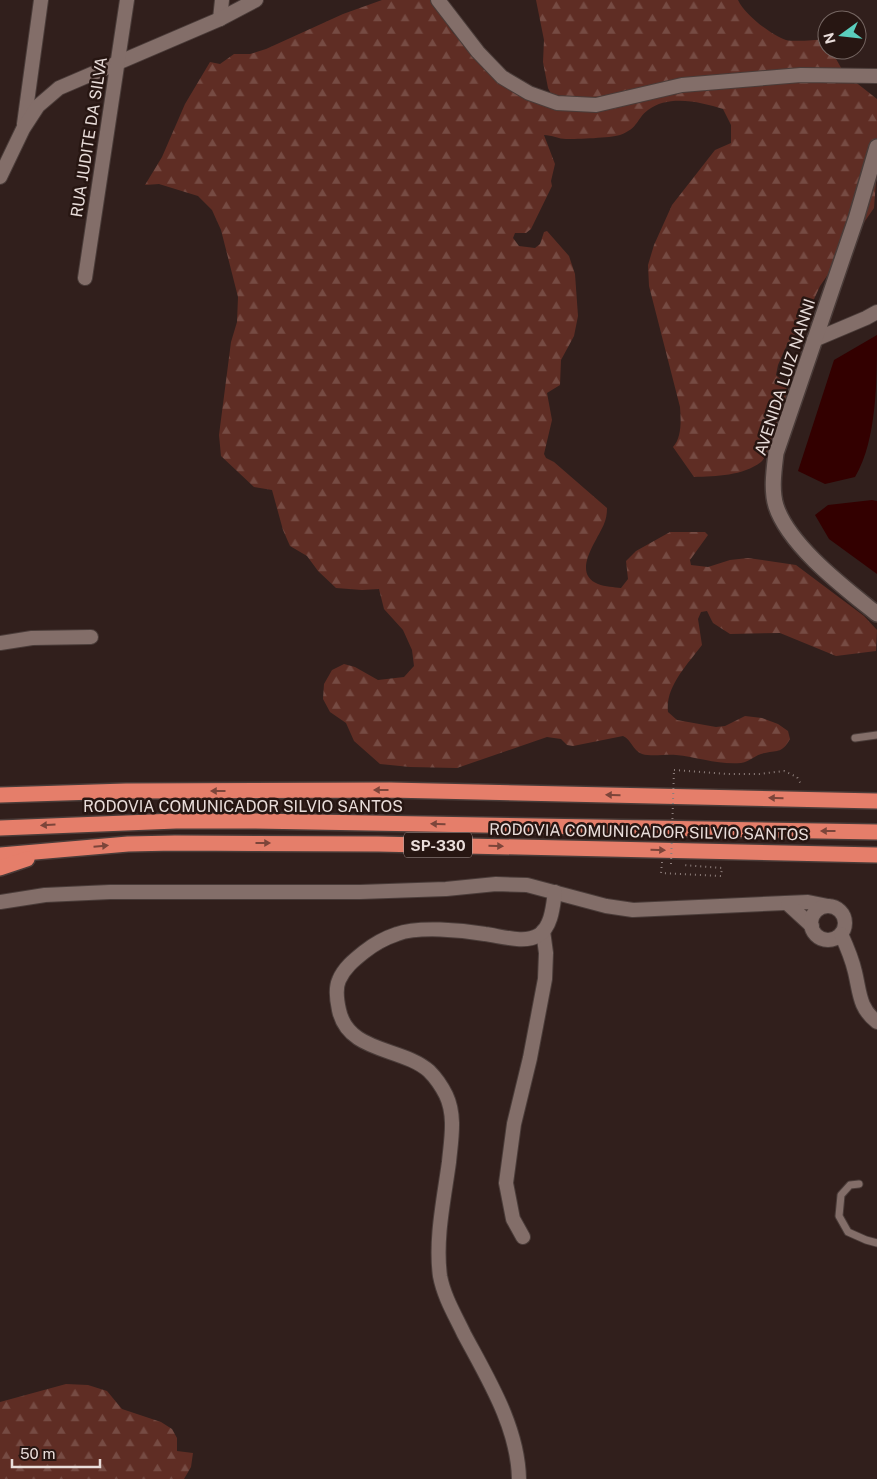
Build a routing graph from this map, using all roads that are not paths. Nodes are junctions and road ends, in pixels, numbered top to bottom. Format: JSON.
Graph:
{"nodes":[{"id":1,"x":40,"y":0,"type":"edge"},
{"id":2,"x":127,"y":0,"type":"edge"},
{"id":3,"x":222,"y":0,"type":"edge"},
{"id":4,"x":256,"y":0,"type":"edge"},
{"id":5,"x":438,"y":0,"type":"edge"},
{"id":6,"x":220,"y":19,"type":"junction"},
{"id":7,"x":118,"y":64,"type":"junction"},
{"id":8,"x":877,"y":76,"type":"edge"},
{"id":9,"x":23,"y":129,"type":"junction"},
{"id":10,"x":877,"y":147,"type":"edge"},
{"id":11,"x":0,"y":177,"type":"edge"},
{"id":12,"x":86,"y":278,"type":"dead end"},
{"id":13,"x":877,"y":312,"type":"edge"},
{"id":14,"x":814,"y":340,"type":"junction"},
{"id":15,"x":877,"y":614,"type":"edge"},
{"id":16,"x":90,"y":637,"type":"dead end"},
{"id":17,"x":0,"y":642,"type":"edge"},
{"id":18,"x":877,"y":735,"type":"edge"},
{"id":19,"x":856,"y":738,"type":"dead end"},
{"id":20,"x":0,"y":795,"type":"edge"},
{"id":21,"x":877,"y":800,"type":"edge"},
{"id":22,"x":0,"y":828,"type":"edge"},
{"id":23,"x":877,"y":832,"type":"edge"},
{"id":24,"x":78,"y":848,"type":"junction"},
{"id":25,"x":0,"y":855,"type":"edge"},
{"id":26,"x":877,"y":855,"type":"edge"},
{"id":27,"x":0,"y":868,"type":"edge"},
{"id":28,"x":555,"y":892,"type":"junction"},
{"id":29,"x":0,"y":902,"type":"edge"},
{"id":30,"x":788,"y":904,"type":"junction"},
{"id":31,"x":828,"y":906,"type":"junction"},
{"id":32,"x":812,"y":926,"type":"junction"},
{"id":33,"x":543,"y":931,"type":"junction"},
{"id":34,"x":841,"y":934,"type":"junction"},
{"id":35,"x":877,"y":1022,"type":"edge"},
{"id":36,"x":859,"y":1184,"type":"dead end"},
{"id":37,"x":523,"y":1237,"type":"dead end"},
{"id":38,"x":877,"y":1243,"type":"edge"},
{"id":39,"x":519,"y":1479,"type":"edge"}],
"edges":[{"from":1,"to":9,"type":"street"},
{"from":2,"to":7,"type":"street","name":"RUA JUDITE DA SILVA"},
{"from":3,"to":6,"type":"street"},
{"from":4,"to":6,"type":"street"},
{"from":5,"to":8,"type":"street"},
{"from":6,"to":7,"type":"street"},
{"from":7,"to":9,"type":"street"},
{"from":7,"to":12,"type":"street","name":"RUA JUDITE DA SILVA"},
{"from":9,"to":11,"type":"street"},
{"from":10,"to":14,"type":"street","name":"AVENIDA LUIZ NANNI"},
{"from":13,"to":14,"type":"street"},
{"from":14,"to":15,"type":"street","name":"AVENIDA LUIZ NANNI"},
{"from":16,"to":17,"type":"street"},
{"from":18,"to":19,"type":"lane"},
{"from":21,"to":20,"type":"highway","one_way":true},
{"from":23,"to":22,"type":"highway","name":"RODOVIA COMUNICADOR SILVIO SANTOS","number":"SP-330","one_way":true},
{"from":24,"to":25,"type":"highway","name":"RODOVIA COMUNICADOR SILVIO SANTOS","number":"SP-330"},
{"from":24,"to":26,"type":"highway","name":"RODOVIA COMUNICADOR SILVIO SANTOS","number":"SP-330","one_way":true},
{"from":24,"to":27,"type":"highway"},
{"from":28,"to":29,"type":"street"},
{"from":28,"to":30,"type":"street"},
{"from":28,"to":33,"type":"street"},
{"from":30,"to":31,"type":"street"},
{"from":30,"to":32,"type":"street"},
{"from":31,"to":32,"type":"street"},
{"from":31,"to":34,"type":"street"},
{"from":32,"to":34,"type":"street"},
{"from":33,"to":37,"type":"street"},
{"from":33,"to":39,"type":"street"},
{"from":34,"to":35,"type":"street"},
{"from":36,"to":38,"type":"lane"}]}
